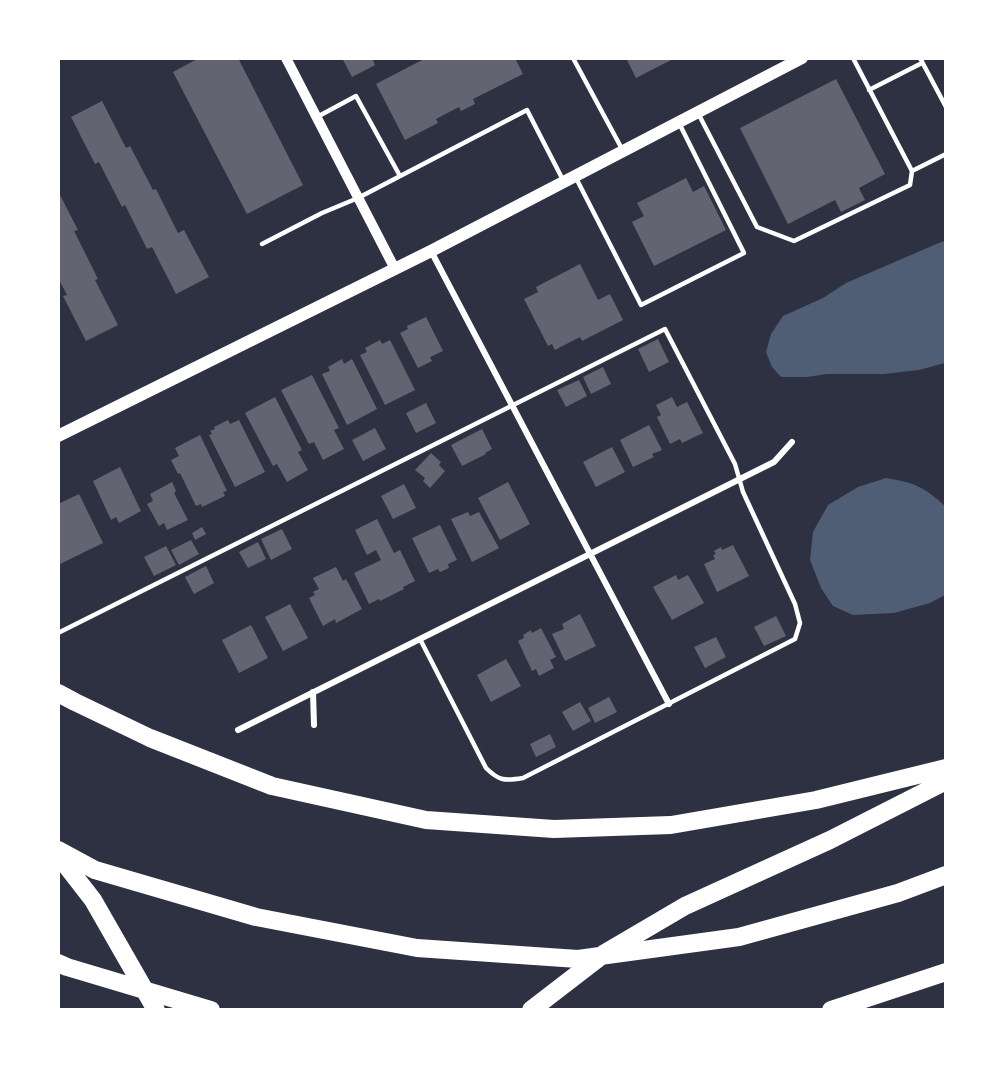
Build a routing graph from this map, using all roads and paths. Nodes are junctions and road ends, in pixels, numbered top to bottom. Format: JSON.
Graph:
{"nodes":[{"id":1,"x":286,"y":58,"type":"edge"},
{"id":2,"x":573,"y":58,"type":"edge"},
{"id":3,"x":802,"y":58,"type":"edge"},
{"id":4,"x":853,"y":58,"type":"edge"},
{"id":5,"x":921,"y":61,"type":"edge"},
{"id":6,"x":869,"y":90,"type":"junction"},
{"id":7,"x":945,"y":107,"type":"edge"},
{"id":8,"x":698,"y":113,"type":"junction"},
{"id":9,"x":316,"y":117,"type":"junction"},
{"id":10,"x":679,"y":123,"type":"junction"},
{"id":11,"x":623,"y":152,"type":"junction"},
{"id":12,"x":945,"y":154,"type":"edge"},
{"id":13,"x":912,"y":171,"type":"junction"},
{"id":14,"x":400,"y":176,"type":"junction"},
{"id":15,"x":570,"y":179,"type":"junction"},
{"id":16,"x":358,"y":198,"type":"junction"},
{"id":17,"x":262,"y":244,"type":"dead end"},
{"id":18,"x":431,"y":251,"type":"junction"},
{"id":19,"x":395,"y":269,"type":"junction"},
{"id":20,"x":512,"y":405,"type":"junction"},
{"id":21,"x":58,"y":436,"type":"edge"},
{"id":22,"x":792,"y":442,"type":"dead end"},
{"id":23,"x":739,"y":480,"type":"junction"},
{"id":24,"x":590,"y":554,"type":"junction"},
{"id":25,"x":58,"y":633,"type":"edge"},
{"id":26,"x":420,"y":639,"type":"junction"},
{"id":27,"x":313,"y":692,"type":"junction"},
{"id":28,"x":58,"y":693,"type":"edge"},
{"id":29,"x":669,"y":704,"type":"junction"},
{"id":30,"x":314,"y":725,"type":"dead end"},
{"id":31,"x":238,"y":730,"type":"dead end"},
{"id":32,"x":945,"y":768,"type":"edge"},
{"id":33,"x":945,"y":781,"type":"edge"},
{"id":34,"x":58,"y":850,"type":"edge"},
{"id":35,"x":58,"y":855,"type":"edge"},
{"id":36,"x":945,"y":875,"type":"edge"},
{"id":37,"x":58,"y":963,"type":"edge"},
{"id":38,"x":945,"y":972,"type":"edge"},
{"id":39,"x":156,"y":1010,"type":"edge"},
{"id":40,"x":211,"y":1010,"type":"edge"},
{"id":41,"x":531,"y":1010,"type":"edge"},
{"id":42,"x":831,"y":1010,"type":"edge"}],
"edges":[{"from":1,"to":9,"type":"street"},
{"from":2,"to":11,"type":"lane"},
{"from":3,"to":8,"type":"main road"},
{"from":4,"to":6,"type":"lane"},
{"from":5,"to":6,"type":"lane"},
{"from":5,"to":7,"type":"lane"},
{"from":6,"to":13,"type":"lane"},
{"from":8,"to":10,"type":"main road"},
{"from":8,"to":13,"type":"lane"},
{"from":9,"to":14,"type":"lane"},
{"from":9,"to":16,"type":"street"},
{"from":10,"to":11,"type":"main road"},
{"from":10,"to":15,"type":"lane"},
{"from":11,"to":15,"type":"main road"},
{"from":12,"to":13,"type":"lane"},
{"from":14,"to":15,"type":"lane"},
{"from":14,"to":16,"type":"lane"},
{"from":15,"to":18,"type":"main road"},
{"from":16,"to":17,"type":"lane"},
{"from":16,"to":19,"type":"street"},
{"from":18,"to":19,"type":"main road"},
{"from":18,"to":20,"type":"street"},
{"from":19,"to":21,"type":"main road"},
{"from":20,"to":23,"type":"lane"},
{"from":20,"to":24,"type":"street"},
{"from":20,"to":25,"type":"lane"},
{"from":22,"to":23,"type":"street"},
{"from":23,"to":24,"type":"street"},
{"from":23,"to":29,"type":"lane"},
{"from":24,"to":26,"type":"street"},
{"from":24,"to":29,"type":"street"},
{"from":26,"to":27,"type":"street"},
{"from":26,"to":29,"type":"lane"},
{"from":27,"to":30,"type":"street"},
{"from":27,"to":31,"type":"street"},
{"from":28,"to":32,"type":"highway"},
{"from":33,"to":41,"type":"highway"},
{"from":34,"to":36,"type":"highway"},
{"from":35,"to":39,"type":"highway"},
{"from":37,"to":40,"type":"highway"},
{"from":38,"to":42,"type":"highway"}]}
